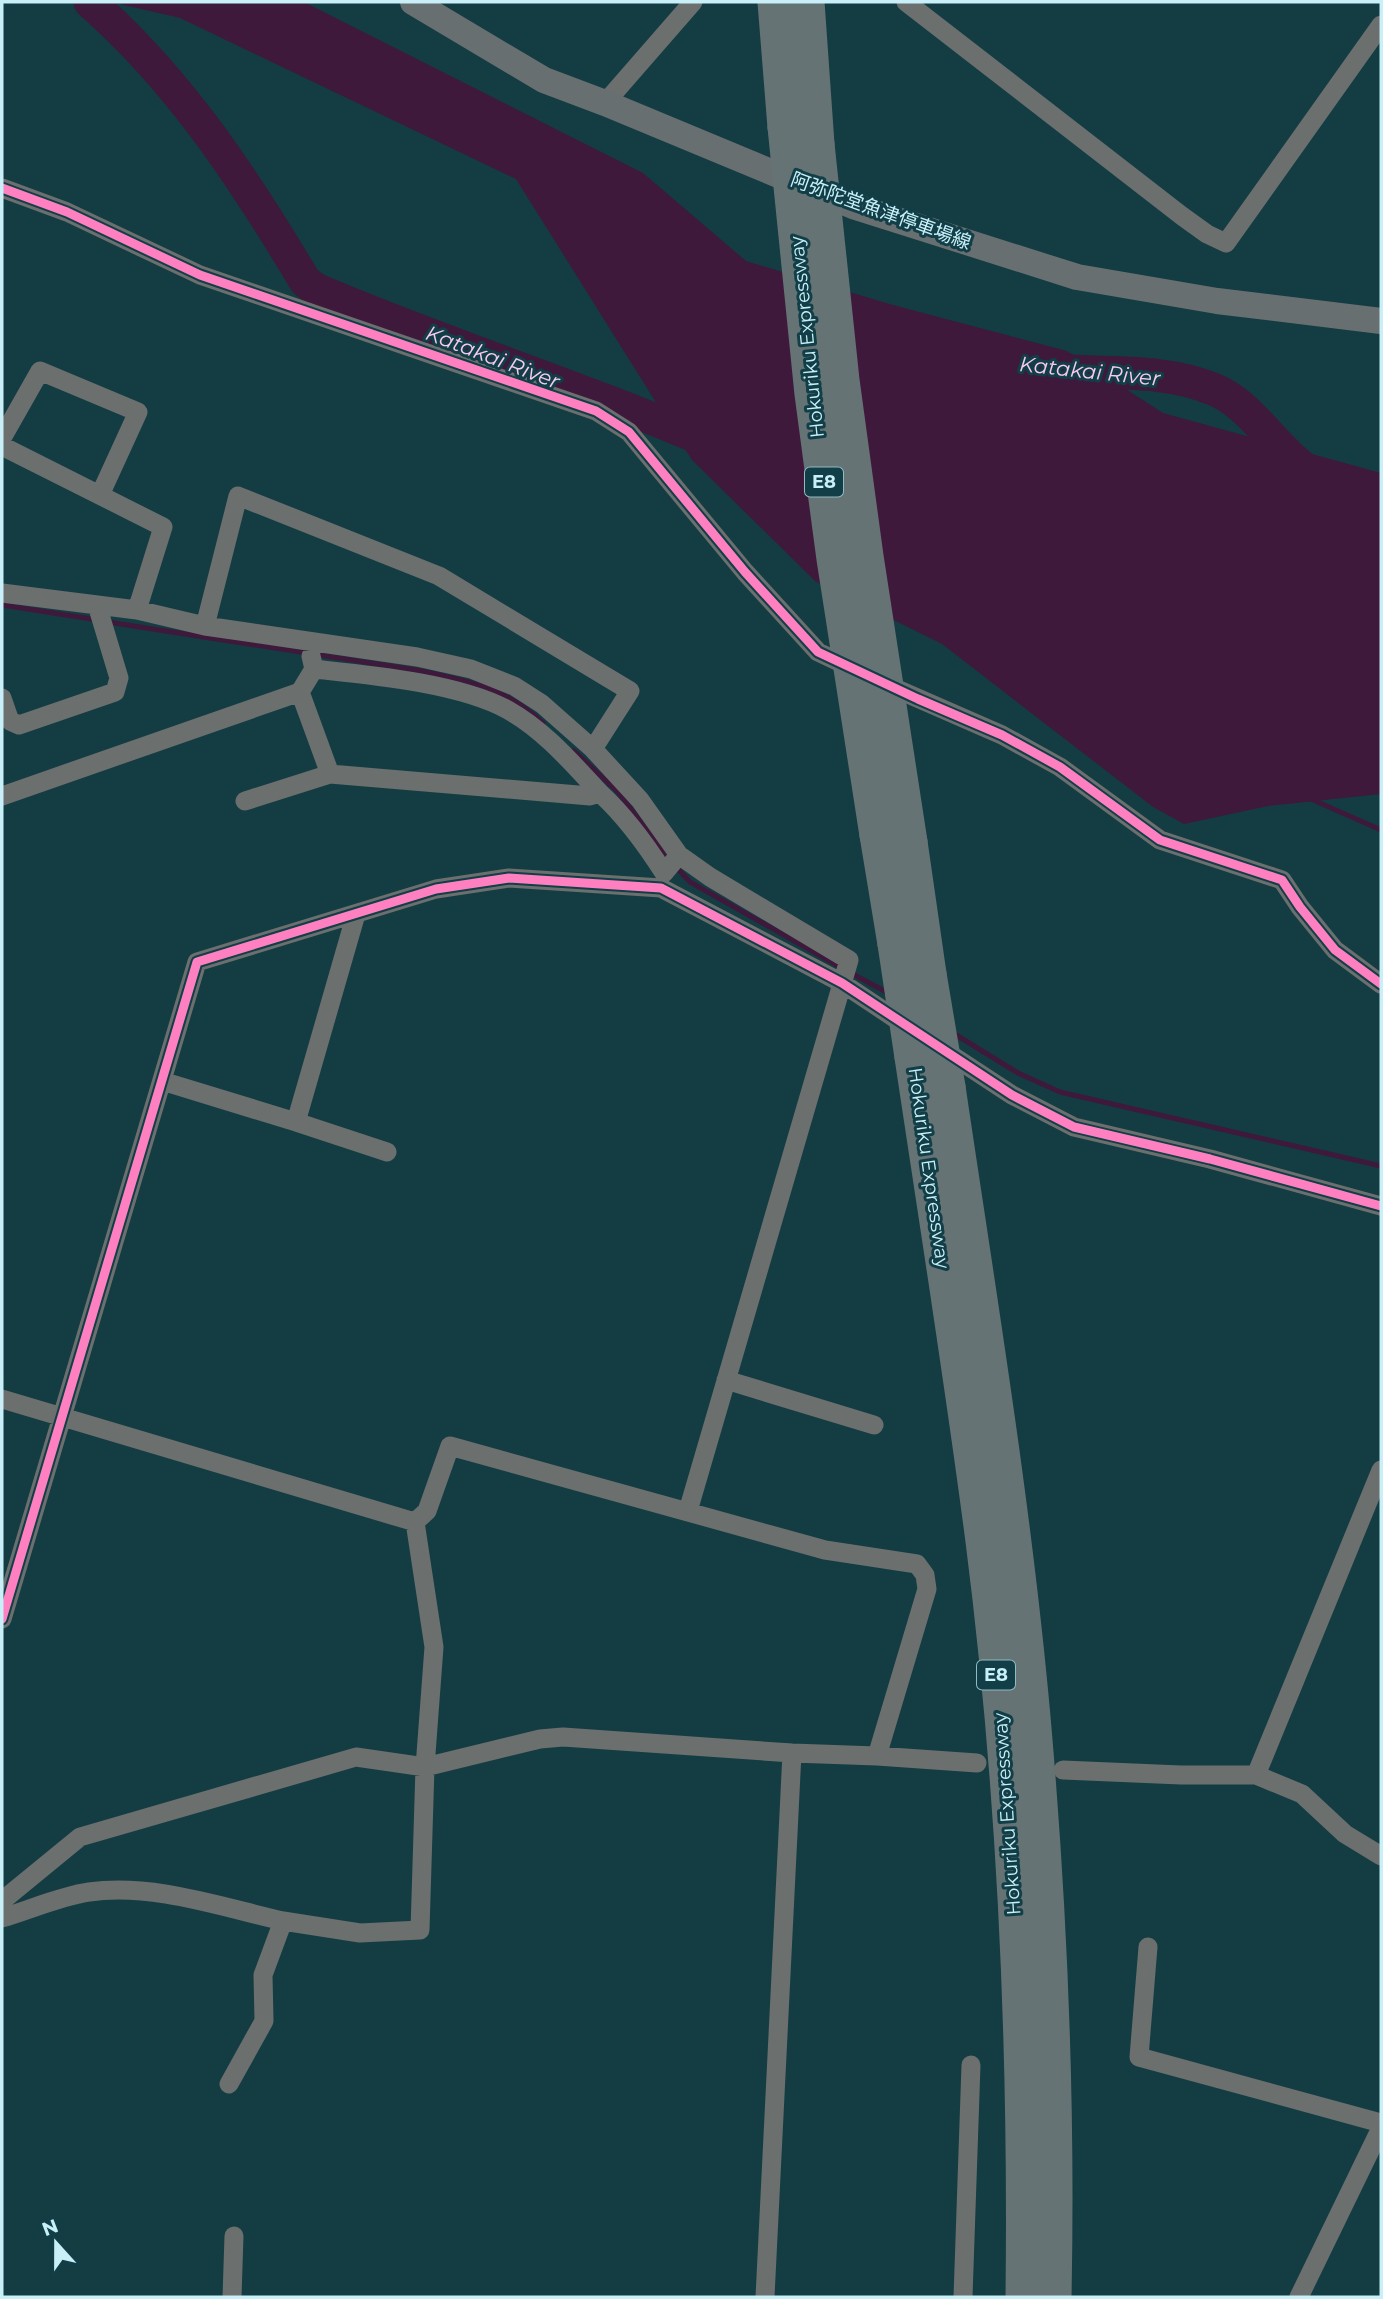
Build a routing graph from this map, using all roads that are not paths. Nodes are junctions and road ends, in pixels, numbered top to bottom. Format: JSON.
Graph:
{"nodes":[{"id":1,"x":414,"y":2,"type":"edge"},
{"id":2,"x":693,"y":2,"type":"edge"},
{"id":3,"x":775,"y":2,"type":"edge"},
{"id":4,"x":807,"y":2,"type":"edge"},
{"id":5,"x":906,"y":2,"type":"edge"},
{"id":6,"x":1381,"y":25,"type":"edge"},
{"id":7,"x":605,"y":103,"type":"junction"},
{"id":8,"x":2,"y":188,"type":"edge"},
{"id":9,"x":1381,"y":321,"type":"edge"},
{"id":10,"x":2,"y":438,"type":"edge"},
{"id":11,"x":2,"y":446,"type":"edge"},
{"id":12,"x":100,"y":495,"type":"junction"},
{"id":13,"x":2,"y":593,"type":"edge"},
{"id":14,"x":97,"y":605,"type":"junction"},
{"id":15,"x":137,"y":610,"type":"junction"},
{"id":16,"x":205,"y":626,"type":"junction"},
{"id":17,"x":309,"y":641,"type":"junction"},
{"id":18,"x":314,"y":669,"type":"junction"},
{"id":19,"x":300,"y":692,"type":"junction"},
{"id":20,"x":2,"y":698,"type":"edge"},
{"id":21,"x":593,"y":749,"type":"junction"},
{"id":22,"x":330,"y":774,"type":"junction"},
{"id":23,"x":600,"y":793,"type":"junction"},
{"id":24,"x":2,"y":796,"type":"edge"},
{"id":25,"x":245,"y":801,"type":"dead end"},
{"id":26,"x":893,"y":838,"type":"junction"},
{"id":27,"x":679,"y":855,"type":"junction"},
{"id":28,"x":662,"y":881,"type":"junction"},
{"id":29,"x":356,"y":914,"type":"junction"},
{"id":30,"x":842,"y":983,"type":"junction"},
{"id":31,"x":1381,"y":984,"type":"edge"},
{"id":32,"x":162,"y":1081,"type":"junction"},
{"id":33,"x":296,"y":1122,"type":"junction"},
{"id":34,"x":387,"y":1152,"type":"dead end"},
{"id":35,"x":1381,"y":1206,"type":"edge"},
{"id":36,"x":726,"y":1380,"type":"junction"},
{"id":37,"x":2,"y":1399,"type":"edge"},
{"id":38,"x":60,"y":1416,"type":"junction"},
{"id":39,"x":874,"y":1425,"type":"dead end"},
{"id":40,"x":1381,"y":1470,"type":"edge"},
{"id":41,"x":688,"y":1511,"type":"junction"},
{"id":42,"x":415,"y":1522,"type":"junction"},
{"id":43,"x":2,"y":1619,"type":"edge"},
{"id":44,"x":792,"y":1754,"type":"junction"},
{"id":45,"x":877,"y":1756,"type":"junction"},
{"id":46,"x":976,"y":1763,"type":"dead end"},
{"id":47,"x":425,"y":1767,"type":"junction"},
{"id":48,"x":1063,"y":1770,"type":"dead end"},
{"id":49,"x":1256,"y":1775,"type":"junction"},
{"id":50,"x":1381,"y":1856,"type":"edge"},
{"id":51,"x":2,"y":1901,"type":"edge"},
{"id":52,"x":2,"y":1919,"type":"edge"},
{"id":53,"x":283,"y":1921,"type":"junction"},
{"id":54,"x":1149,"y":1947,"type":"dead end"},
{"id":55,"x":971,"y":2066,"type":"dead end"},
{"id":56,"x":229,"y":2084,"type":"dead end"},
{"id":57,"x":1381,"y":2125,"type":"edge"},
{"id":58,"x":234,"y":2236,"type":"dead end"},
{"id":59,"x":232,"y":2297,"type":"edge"},
{"id":60,"x":765,"y":2297,"type":"edge"},
{"id":61,"x":963,"y":2297,"type":"edge"},
{"id":62,"x":1023,"y":2297,"type":"edge"},
{"id":63,"x":1054,"y":2297,"type":"edge"},
{"id":64,"x":1299,"y":2297,"type":"edge"}],
"edges":[{"from":1,"to":7,"type":"main road","name":"阿弥陀堂魚津停車場線"},
{"from":2,"to":7,"type":"street"},
{"from":3,"to":26,"type":"highway","name":"Hokuriku Expressway","number":"E8","bridge":true},
{"from":4,"to":26,"type":"highway","name":"Hokuriku Expressway","number":"E8","bridge":true},
{"from":5,"to":6,"type":"street"},
{"from":7,"to":9,"type":"main road","name":"阿弥陀堂魚津停車場線"},
{"from":8,"to":31,"type":"street"},
{"from":10,"to":12,"type":"street"},
{"from":11,"to":12,"type":"street"},
{"from":12,"to":15,"type":"street"},
{"from":13,"to":14,"type":"street"},
{"from":14,"to":15,"type":"street"},
{"from":14,"to":20,"type":"street"},
{"from":15,"to":16,"type":"street"},
{"from":16,"to":17,"type":"street"},
{"from":16,"to":21,"type":"street"},
{"from":17,"to":18,"type":"street"},
{"from":17,"to":21,"type":"street"},
{"from":18,"to":19,"type":"street"},
{"from":18,"to":23,"type":"street"},
{"from":19,"to":22,"type":"street"},
{"from":19,"to":24,"type":"street"},
{"from":21,"to":27,"type":"street"},
{"from":22,"to":23,"type":"street"},
{"from":22,"to":25,"type":"street"},
{"from":23,"to":28,"type":"street"},
{"from":26,"to":62,"type":"highway","name":"Hokuriku Expressway","number":"E8","bridge":true},
{"from":26,"to":63,"type":"highway","name":"Hokuriku Expressway","number":"E8","bridge":true},
{"from":27,"to":28,"type":"street"},
{"from":27,"to":30,"type":"street"},
{"from":28,"to":29,"type":"street"},
{"from":28,"to":30,"type":"street"},
{"from":29,"to":32,"type":"street"},
{"from":29,"to":33,"type":"street"},
{"from":30,"to":35,"type":"street"},
{"from":30,"to":36,"type":"street"},
{"from":32,"to":33,"type":"street"},
{"from":32,"to":38,"type":"street"},
{"from":33,"to":34,"type":"street"},
{"from":36,"to":39,"type":"street"},
{"from":36,"to":41,"type":"street"},
{"from":37,"to":38,"type":"street"},
{"from":38,"to":42,"type":"street"},
{"from":38,"to":43,"type":"street"},
{"from":40,"to":49,"type":"street"},
{"from":41,"to":42,"type":"street"},
{"from":41,"to":45,"type":"street"},
{"from":42,"to":47,"type":"street"},
{"from":44,"to":45,"type":"street"},
{"from":44,"to":47,"type":"street"},
{"from":44,"to":60,"type":"street"},
{"from":45,"to":46,"type":"street"},
{"from":47,"to":51,"type":"street"},
{"from":47,"to":53,"type":"street"},
{"from":48,"to":49,"type":"street"},
{"from":49,"to":50,"type":"street"},
{"from":52,"to":53,"type":"street"},
{"from":53,"to":56,"type":"street"},
{"from":54,"to":57,"type":"street"},
{"from":55,"to":61,"type":"street"},
{"from":57,"to":64,"type":"street"},
{"from":58,"to":59,"type":"street"}]}
